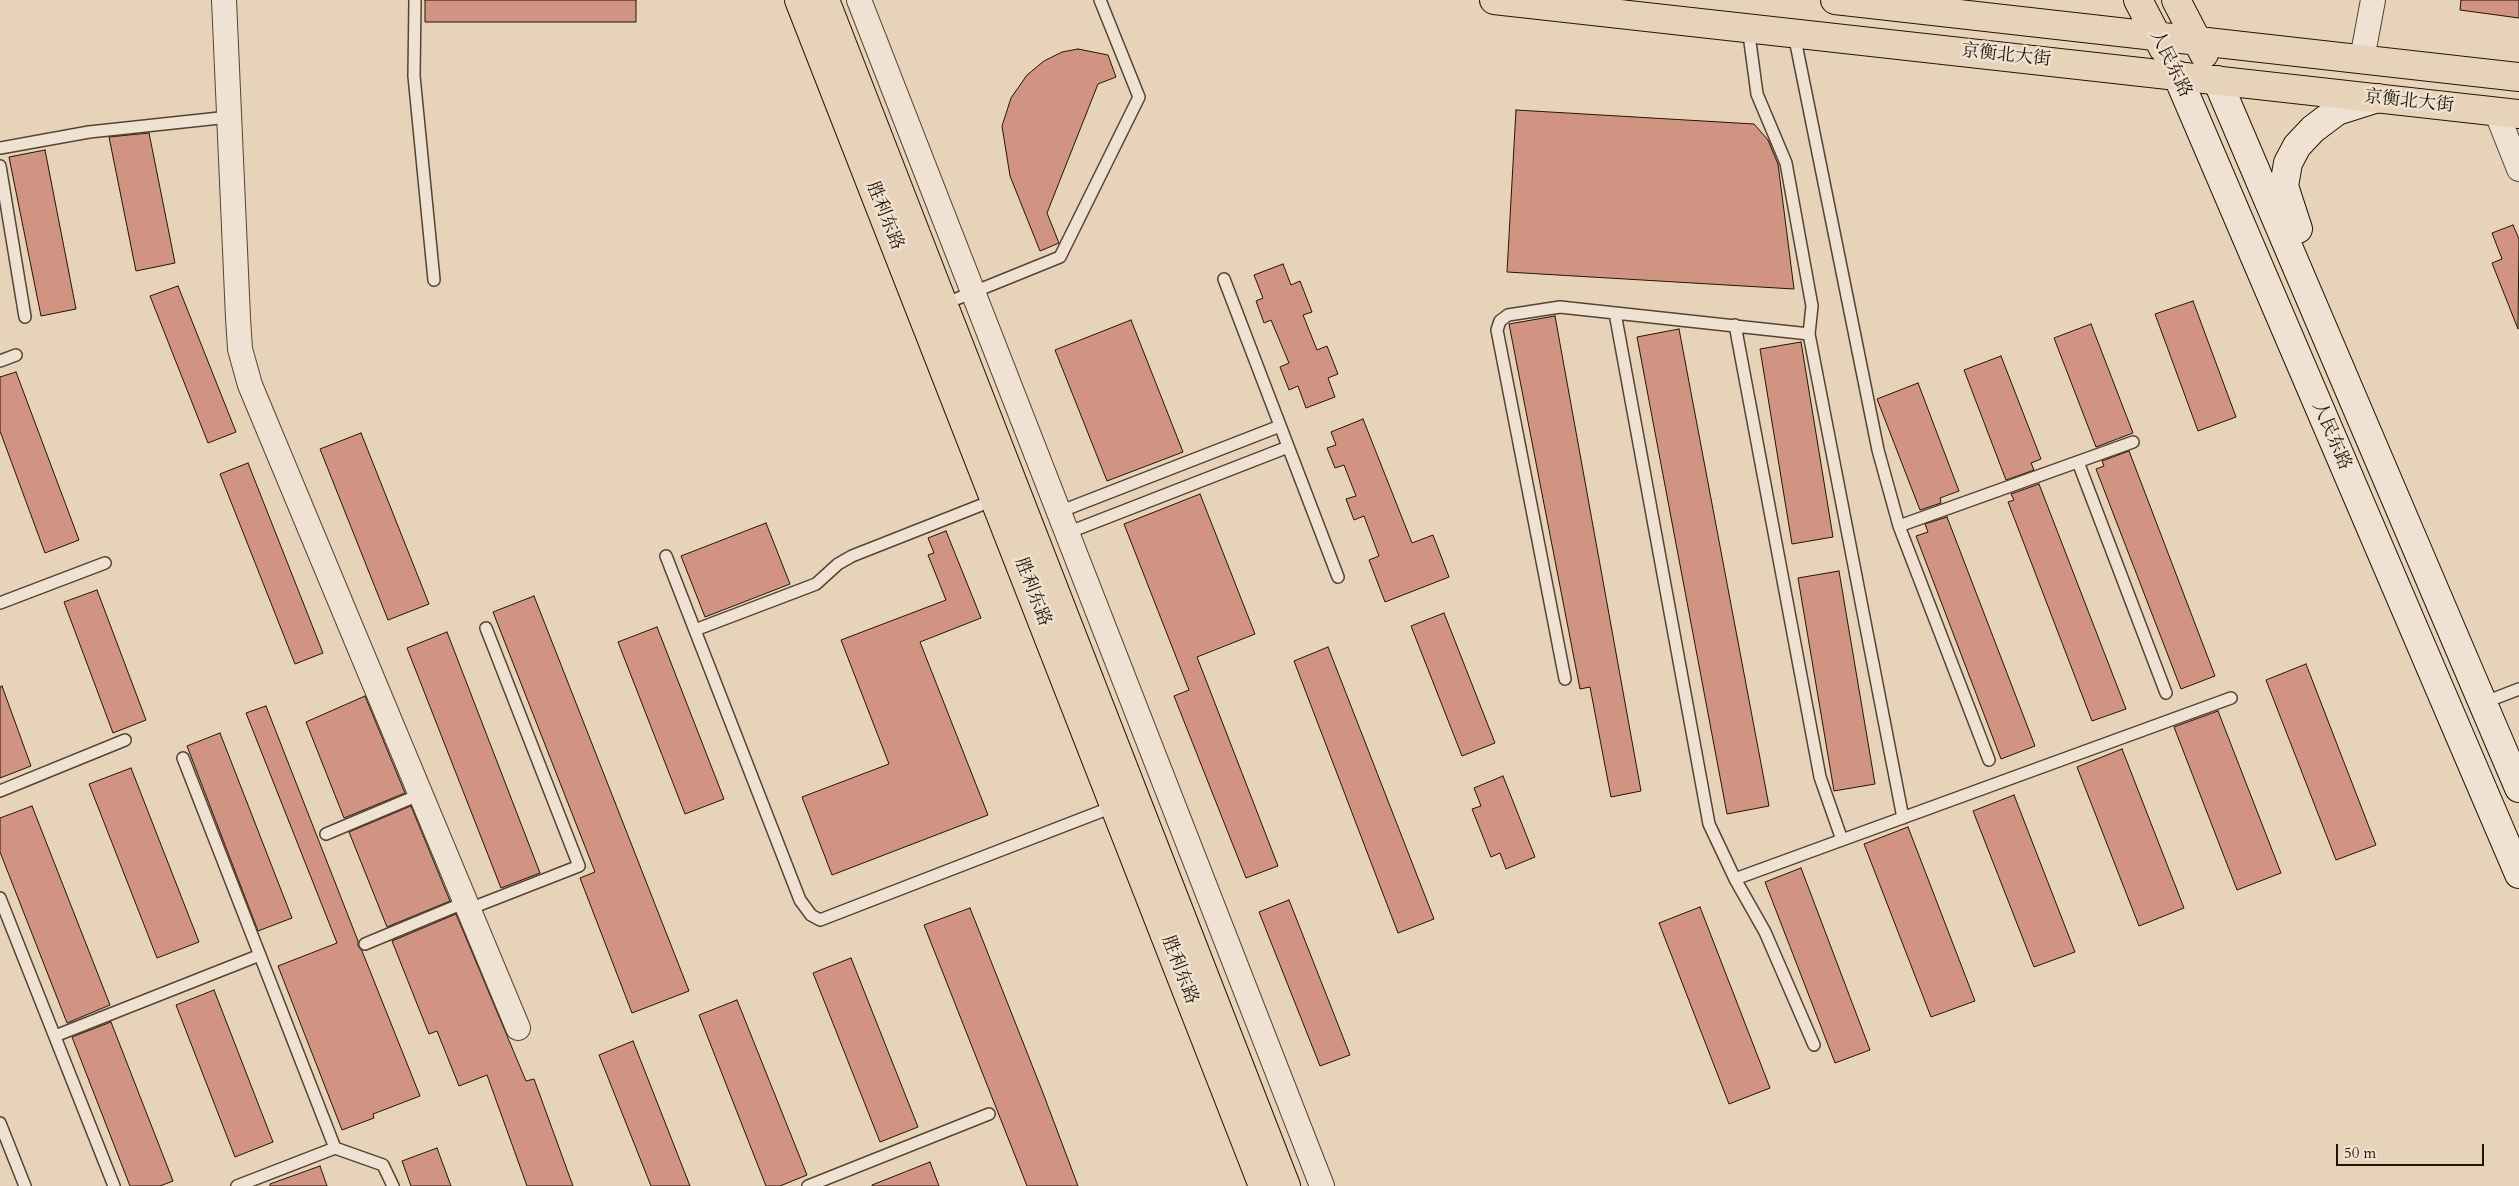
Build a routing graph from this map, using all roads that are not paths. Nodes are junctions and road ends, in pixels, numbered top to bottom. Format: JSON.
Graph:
{"nodes":[{"id":1,"x":224,"y":0,"type":"edge"},
{"id":2,"x":415,"y":0,"type":"edge"},
{"id":3,"x":799,"y":0,"type":"edge"},
{"id":4,"x":825,"y":0,"type":"edge"},
{"id":5,"x":859,"y":0,"type":"edge"},
{"id":6,"x":1100,"y":0,"type":"edge"},
{"id":7,"x":1494,"y":0,"type":"edge"},
{"id":8,"x":1835,"y":0,"type":"edge"},
{"id":9,"x":2138,"y":0,"type":"edge"},
{"id":10,"x":2176,"y":0,"type":"edge"},
{"id":11,"x":2373,"y":0,"type":"edge"},
{"id":12,"x":1748,"y":27,"type":"junction"},
{"id":13,"x":1794,"y":33,"type":"junction"},
{"id":14,"x":2157,"y":36,"type":"junction"},
{"id":15,"x":2196,"y":41,"type":"junction"},
{"id":16,"x":2362,"y":59,"type":"junction"},
{"id":17,"x":2177,"y":76,"type":"junction"},
{"id":18,"x":2519,"y":77,"type":"edge"},
{"id":19,"x":2217,"y":80,"type":"junction"},
{"id":20,"x":2378,"y":98,"type":"junction"},
{"id":21,"x":2507,"y":113,"type":"edge"},
{"id":22,"x":229,"y":118,"type":"junction"},
{"id":23,"x":0,"y":148,"type":"edge"},
{"id":24,"x":0,"y":166,"type":"edge"},
{"id":25,"x":2519,"y":169,"type":"edge"},
{"id":26,"x":1224,"y":279,"type":"dead end"},
{"id":27,"x":434,"y":280,"type":"dead end"},
{"id":28,"x":973,"y":292,"type":"junction"},
{"id":29,"x":944,"y":304,"type":"junction"},
{"id":30,"x":1615,"y":313,"type":"junction"},
{"id":31,"x":25,"y":317,"type":"dead end"},
{"id":32,"x":1735,"y":325,"type":"junction"},
{"id":33,"x":1809,"y":334,"type":"junction"},
{"id":34,"x":16,"y":355,"type":"dead end"},
{"id":35,"x":0,"y":361,"type":"edge"},
{"id":36,"x":2354,"y":402,"type":"junction"},
{"id":37,"x":1280,"y":426,"type":"junction"},
{"id":38,"x":2133,"y":442,"type":"dead end"},
{"id":39,"x":1288,"y":447,"type":"junction"},
{"id":40,"x":2078,"y":462,"type":"junction"},
{"id":41,"x":996,"y":500,"type":"junction"},
{"id":42,"x":1063,"y":522,"type":"junction"},
{"id":43,"x":1900,"y":526,"type":"junction"},
{"id":44,"x":666,"y":556,"type":"dead end"},
{"id":45,"x":105,"y":563,"type":"dead end"},
{"id":46,"x":1338,"y":578,"type":"dead end"},
{"id":47,"x":0,"y":602,"type":"edge"},
{"id":48,"x":486,"y":628,"type":"dead end"},
{"id":49,"x":695,"y":630,"type":"junction"},
{"id":50,"x":1565,"y":679,"type":"dead end"},
{"id":51,"x":2519,"y":689,"type":"edge"},
{"id":52,"x":2166,"y":693,"type":"dead end"},
{"id":53,"x":2231,"y":698,"type":"dead end"},
{"id":54,"x":2493,"y":699,"type":"dead end"},
{"id":55,"x":125,"y":740,"type":"dead end"},
{"id":56,"x":183,"y":758,"type":"dead end"},
{"id":57,"x":1989,"y":760,"type":"dead end"},
{"id":58,"x":2519,"y":788,"type":"edge"},
{"id":59,"x":0,"y":791,"type":"edge"},
{"id":60,"x":421,"y":794,"type":"junction"},
{"id":61,"x":1115,"y":806,"type":"junction"},
{"id":62,"x":1903,"y":818,"type":"junction"},
{"id":63,"x":326,"y":834,"type":"dead end"},
{"id":64,"x":1842,"y":840,"type":"junction"},
{"id":65,"x":2519,"y":874,"type":"edge"},
{"id":66,"x":1735,"y":879,"type":"junction"},
{"id":67,"x":0,"y":898,"type":"edge"},
{"id":68,"x":467,"y":906,"type":"junction"},
{"id":69,"x":365,"y":944,"type":"dead end"},
{"id":70,"x":260,"y":955,"type":"junction"},
{"id":71,"x":518,"y":1028,"type":"dead end"},
{"id":72,"x":55,"y":1036,"type":"junction"},
{"id":73,"x":1814,"y":1045,"type":"dead end"},
{"id":74,"x":989,"y":1114,"type":"dead end"},
{"id":75,"x":0,"y":1123,"type":"edge"},
{"id":76,"x":335,"y":1148,"type":"junction"},
{"id":77,"x":836,"y":1175,"type":"junction"},
{"id":78,"x":25,"y":1186,"type":"edge"},
{"id":79,"x":114,"y":1186,"type":"edge"},
{"id":80,"x":237,"y":1186,"type":"edge"},
{"id":81,"x":393,"y":1186,"type":"edge"},
{"id":82,"x":808,"y":1186,"type":"edge"},
{"id":83,"x":841,"y":1186,"type":"edge"},
{"id":84,"x":1262,"y":1186,"type":"edge"},
{"id":85,"x":1286,"y":1186,"type":"edge"},
{"id":86,"x":1322,"y":1186,"type":"edge"}],
"edges":[{"from":1,"to":22,"type":"street"},
{"from":2,"to":27,"type":"lane"},
{"from":3,"to":41,"type":"main road","name":"胜利东路"},
{"from":4,"to":29,"type":"main road","name":"胜利东路"},
{"from":5,"to":28,"type":"street"},
{"from":6,"to":28,"type":"lane"},
{"from":7,"to":12,"type":"main road","name":"京衡北大街"},
{"from":8,"to":14,"type":"main road","name":"京衡北大街"},
{"from":9,"to":14,"type":"main road","name":"人民东路"},
{"from":10,"to":15,"type":"main road","name":"人民东路"},
{"from":11,"to":16,"type":"street"},
{"from":12,"to":13,"type":"main road","name":"京衡北大街"},
{"from":12,"to":33,"type":"lane"},
{"from":13,"to":17,"type":"main road","name":"京衡北大街"},
{"from":13,"to":43,"type":"lane"},
{"from":14,"to":15,"type":"main road","name":"京衡北大街"},
{"from":14,"to":17,"type":"main road","name":"人民东路"},
{"from":15,"to":16,"type":"main road","name":"京衡北大街"},
{"from":15,"to":19,"type":"main road","name":"人民东路"},
{"from":16,"to":18,"type":"main road","name":"京衡北大街"},
{"from":17,"to":19,"type":"main road","name":"京衡北大街"},
{"from":17,"to":65,"type":"main road","name":"人民东路"},
{"from":19,"to":20,"type":"main road","name":"京衡北大街"},
{"from":19,"to":36,"type":"main road","name":"人民东路"},
{"from":20,"to":21,"type":"main road","name":"京衡北大街"},
{"from":20,"to":36,"type":"main road"},
{"from":21,"to":25,"type":"street"},
{"from":22,"to":23,"type":"lane"},
{"from":22,"to":60,"type":"street"},
{"from":24,"to":31,"type":"lane"},
{"from":26,"to":37,"type":"lane"},
{"from":28,"to":29,"type":"lane"},
{"from":28,"to":42,"type":"street"},
{"from":29,"to":85,"type":"main road","name":"胜利东路"},
{"from":30,"to":32,"type":"lane"},
{"from":30,"to":50,"type":"lane"},
{"from":30,"to":66,"type":"lane"},
{"from":32,"to":33,"type":"lane"},
{"from":32,"to":64,"type":"lane"},
{"from":33,"to":62,"type":"lane"},
{"from":34,"to":35,"type":"lane"},
{"from":36,"to":58,"type":"main road","name":"人民东路"},
{"from":37,"to":39,"type":"lane"},
{"from":37,"to":42,"type":"lane"},
{"from":38,"to":40,"type":"lane"},
{"from":39,"to":42,"type":"lane"},
{"from":39,"to":46,"type":"lane"},
{"from":40,"to":43,"type":"lane"},
{"from":40,"to":52,"type":"lane"},
{"from":41,"to":49,"type":"lane"},
{"from":41,"to":61,"type":"main road","name":"胜利东路"},
{"from":42,"to":86,"type":"street"},
{"from":43,"to":57,"type":"lane"},
{"from":44,"to":49,"type":"lane"},
{"from":45,"to":47,"type":"lane"},
{"from":48,"to":68,"type":"lane"},
{"from":49,"to":61,"type":"lane"},
{"from":51,"to":54,"type":"lane"},
{"from":53,"to":62,"type":"lane"},
{"from":55,"to":59,"type":"lane"},
{"from":56,"to":70,"type":"lane"},
{"from":60,"to":63,"type":"lane"},
{"from":60,"to":68,"type":"street"},
{"from":61,"to":84,"type":"main road","name":"胜利东路"},
{"from":62,"to":64,"type":"lane"},
{"from":64,"to":66,"type":"lane"},
{"from":66,"to":73,"type":"lane"},
{"from":67,"to":72,"type":"lane"},
{"from":68,"to":69,"type":"lane"},
{"from":68,"to":71,"type":"street"},
{"from":70,"to":72,"type":"lane"},
{"from":70,"to":76,"type":"lane"},
{"from":72,"to":79,"type":"lane"},
{"from":74,"to":77,"type":"lane"},
{"from":75,"to":78,"type":"lane"},
{"from":76,"to":80,"type":"lane"},
{"from":76,"to":81,"type":"lane"},
{"from":77,"to":82,"type":"lane"},
{"from":77,"to":83,"type":"lane"}]}
